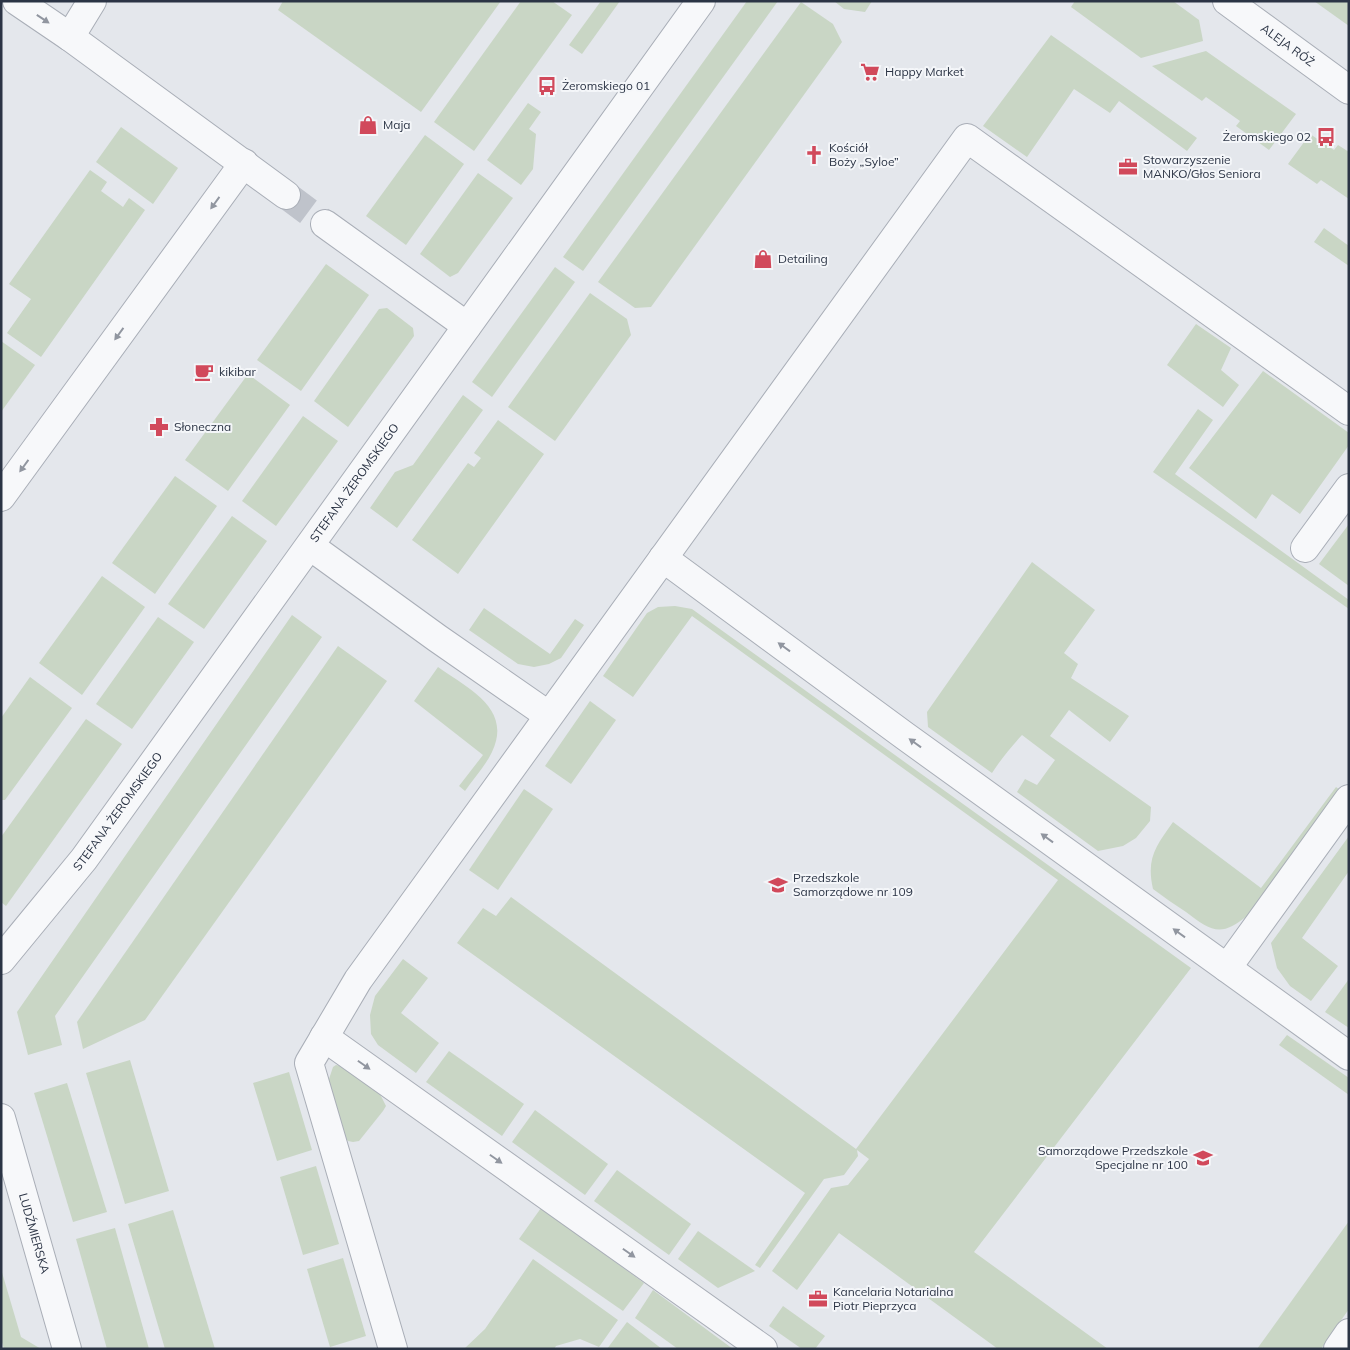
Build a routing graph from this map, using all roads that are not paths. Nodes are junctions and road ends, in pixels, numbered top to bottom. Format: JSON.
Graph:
{"nodes":[{"id":1,"x":17,"y":1,"type":"edge"},
{"id":2,"x":92,"y":1,"type":"edge"},
{"id":3,"x":701,"y":1,"type":"edge"},
{"id":4,"x":1226,"y":1,"type":"edge"},
{"id":5,"x":70,"y":37,"type":"junction"},
{"id":6,"x":1349,"y":90,"type":"edge"},
{"id":7,"x":244,"y":164,"type":"junction"},
{"id":8,"x":286,"y":195,"type":"tunnel mouth"},
{"id":9,"x":325,"y":224,"type":"tunnel mouth"},
{"id":10,"x":467,"y":326,"type":"junction"},
{"id":11,"x":1349,"y":411,"type":"edge"},
{"id":12,"x":1349,"y":488,"type":"edge"},
{"id":13,"x":1,"y":497,"type":"edge"},
{"id":14,"x":310,"y":546,"type":"junction"},
{"id":15,"x":1305,"y":548,"type":"dead end"},
{"id":16,"x":664,"y":558,"type":"junction"},
{"id":17,"x":548,"y":715,"type":"junction"},
{"id":18,"x":1349,"y":799,"type":"edge"},
{"id":19,"x":1,"y":960,"type":"edge"},
{"id":20,"x":1223,"y":965,"type":"junction"},
{"id":21,"x":324,"y":1037,"type":"junction"},
{"id":22,"x":1349,"y":1056,"type":"edge"},
{"id":23,"x":1,"y":1118,"type":"edge"},
{"id":24,"x":1349,"y":1333,"type":"edge"},
{"id":25,"x":68,"y":1349,"type":"edge"},
{"id":26,"x":393,"y":1349,"type":"edge"},
{"id":27,"x":763,"y":1349,"type":"edge"},
{"id":28,"x":1338,"y":1349,"type":"edge"}],
"edges":[{"from":1,"to":5,"type":"street","one_way":true},
{"from":2,"to":5,"type":"street"},
{"from":3,"to":10,"type":"street","name":"STEFANA ŻEROMSKIEGO"},
{"from":4,"to":6,"type":"street","name":"ALEJA RÓŻ"},
{"from":5,"to":7,"type":"street"},
{"from":7,"to":8,"type":"street"},
{"from":7,"to":13,"type":"street","one_way":true},
{"from":9,"to":10,"type":"street"},
{"from":10,"to":14,"type":"street","name":"STEFANA ŻEROMSKIEGO"},
{"from":11,"to":16,"type":"street"},
{"from":12,"to":15,"type":"street"},
{"from":14,"to":17,"type":"street"},
{"from":14,"to":19,"type":"street","name":"STEFANA ŻEROMSKIEGO"},
{"from":16,"to":17,"type":"street"},
{"from":20,"to":16,"type":"street","one_way":true},
{"from":17,"to":21,"type":"street"},
{"from":18,"to":20,"type":"street"},
{"from":20,"to":22,"type":"street"},
{"from":21,"to":26,"type":"street"},
{"from":21,"to":27,"type":"street","one_way":true},
{"from":23,"to":25,"type":"street","name":"LUDŹMIERSKA"},
{"from":24,"to":28,"type":"street"}]}
